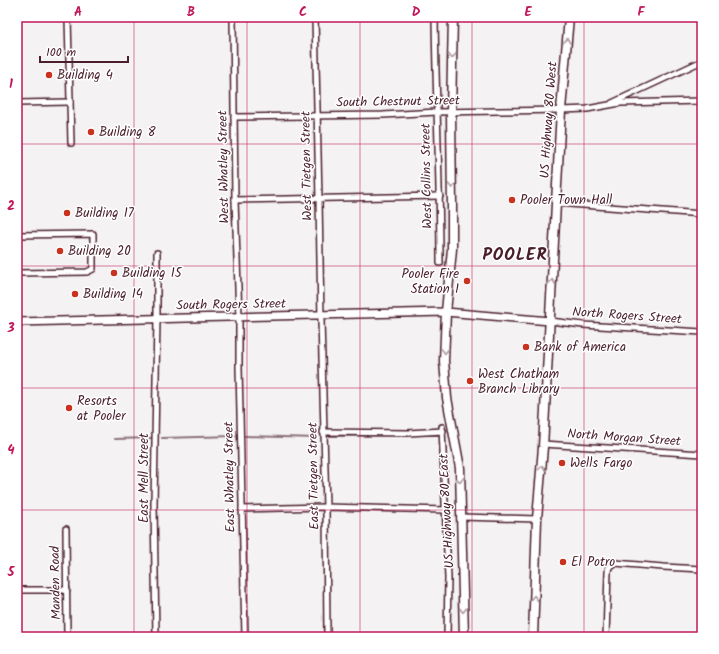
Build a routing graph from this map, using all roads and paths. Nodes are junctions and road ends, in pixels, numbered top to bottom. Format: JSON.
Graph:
{"nodes":[{"id":1,"x":68,"y":17,"type":"edge"},
{"id":2,"x":233,"y":17,"type":"edge"},
{"id":3,"x":315,"y":17,"type":"edge"},
{"id":4,"x":435,"y":17,"type":"edge"},
{"id":5,"x":453,"y":17,"type":"edge"},
{"id":6,"x":569,"y":17,"type":"edge"},
{"id":7,"x":702,"y":61,"type":"edge"},
{"id":8,"x":702,"y":101,"type":"edge"},
{"id":9,"x":70,"y":102,"type":"junction"},
{"id":10,"x":17,"y":103,"type":"edge"},
{"id":11,"x":602,"y":106,"type":"junction"},
{"id":12,"x":561,"y":110,"type":"junction"},
{"id":13,"x":437,"y":112,"type":"junction"},
{"id":14,"x":451,"y":112,"type":"junction"},
{"id":15,"x":318,"y":115,"type":"junction"},
{"id":16,"x":234,"y":117,"type":"junction"},
{"id":17,"x":71,"y":143,"type":"dead end"},
{"id":18,"x":440,"y":196,"type":"junction"},
{"id":19,"x":319,"y":199,"type":"junction"},
{"id":20,"x":235,"y":200,"type":"junction"},
{"id":21,"x":556,"y":203,"type":"junction"},
{"id":22,"x":702,"y":214,"type":"edge"},
{"id":23,"x":17,"y":234,"type":"edge"},
{"id":24,"x":157,"y":253,"type":"dead end"},
{"id":25,"x":440,"y":263,"type":"dead end"},
{"id":26,"x":17,"y":273,"type":"edge"},
{"id":27,"x":446,"y":312,"type":"junction"},
{"id":28,"x":321,"y":315,"type":"junction"},
{"id":29,"x":239,"y":317,"type":"junction"},
{"id":30,"x":157,"y":318,"type":"junction"},
{"id":31,"x":550,"y":321,"type":"junction"},
{"id":32,"x":17,"y":322,"type":"edge"},
{"id":33,"x":702,"y":332,"type":"edge"},
{"id":34,"x":323,"y":432,"type":"junction"},
{"id":35,"x":544,"y":444,"type":"junction"},
{"id":36,"x":702,"y":454,"type":"edge"},
{"id":37,"x":326,"y":507,"type":"junction"},
{"id":38,"x":242,"y":509,"type":"junction"},
{"id":39,"x":446,"y":510,"type":"junction"},
{"id":40,"x":461,"y":517,"type":"junction"},
{"id":41,"x":537,"y":519,"type":"junction"},
{"id":42,"x":66,"y":529,"type":"dead end"},
{"id":43,"x":702,"y":569,"type":"edge"},
{"id":44,"x":17,"y":590,"type":"edge"},
{"id":45,"x":67,"y":590,"type":"junction"},
{"id":46,"x":68,"y":637,"type":"edge"},
{"id":47,"x":156,"y":637,"type":"edge"},
{"id":48,"x":245,"y":637,"type":"edge"},
{"id":49,"x":327,"y":637,"type":"edge"},
{"id":50,"x":447,"y":637,"type":"edge"},
{"id":51,"x":464,"y":637,"type":"edge"},
{"id":52,"x":532,"y":637,"type":"edge"},
{"id":53,"x":606,"y":637,"type":"edge"}],
"edges":[{"from":1,"to":9,"type":"street"},
{"from":2,"to":16,"type":"street","name":"West Whatley Street"},
{"from":3,"to":15,"type":"street","name":"West Tietgen Street"},
{"from":4,"to":13,"type":"street","name":"West Collins Street"},
{"from":5,"to":14,"type":"main road","one_way":true},
{"from":12,"to":6,"type":"main road","name":"US Highway 80 West","one_way":true},
{"from":7,"to":11,"type":"street"},
{"from":8,"to":11,"type":"street"},
{"from":9,"to":10,"type":"street"},
{"from":9,"to":17,"type":"street"},
{"from":11,"to":12,"type":"street","name":"South Chestnut Street"},
{"from":12,"to":14,"type":"street","name":"South Chestnut Street"},
{"from":12,"to":21,"type":"main road","name":"US Highway 80 West"},
{"from":13,"to":14,"type":"street","name":"South Chestnut Street"},
{"from":13,"to":15,"type":"street","name":"South Chestnut Street"},
{"from":13,"to":18,"type":"street","name":"West Collins Street"},
{"from":14,"to":27,"type":"main road","one_way":true},
{"from":15,"to":16,"type":"street","name":"South Chestnut Street"},
{"from":15,"to":19,"type":"street","name":"West Tietgen Street"},
{"from":16,"to":20,"type":"street","name":"West Whatley Street"},
{"from":18,"to":19,"type":"street"},
{"from":18,"to":25,"type":"street","name":"West Collins Street"},
{"from":19,"to":20,"type":"street"},
{"from":19,"to":28,"type":"street","name":"West Tietgen Street"},
{"from":20,"to":29,"type":"street","name":"West Whatley Street"},
{"from":21,"to":22,"type":"street"},
{"from":31,"to":21,"type":"main road","name":"US Highway 80 West","one_way":true},
{"from":23,"to":26,"type":"street"},
{"from":24,"to":30,"type":"street","name":"East Mell Street"},
{"from":27,"to":28,"type":"street","name":"South Rogers Street"},
{"from":27,"to":31,"type":"street","name":"South Rogers Street"},
{"from":27,"to":40,"type":"main road","name":"US Highway 80 East","one_way":true},
{"from":28,"to":29,"type":"street","name":"South Rogers Street"},
{"from":28,"to":34,"type":"street","name":"East Tietgen Street"},
{"from":29,"to":30,"type":"street","name":"South Rogers Street"},
{"from":29,"to":38,"type":"street","name":"East Whatley Street"},
{"from":30,"to":32,"type":"street","name":"South Rogers Street"},
{"from":30,"to":47,"type":"street","name":"East Mell Street"},
{"from":31,"to":33,"type":"street","name":"North Rogers Street"},
{"from":31,"to":35,"type":"main road"},
{"from":34,"to":37,"type":"street","name":"East Tietgen Street"},
{"from":34,"to":39,"type":"street"},
{"from":35,"to":36,"type":"street","name":"North Morgan Street"},
{"from":41,"to":35,"type":"main road","one_way":true},
{"from":37,"to":38,"type":"street"},
{"from":37,"to":39,"type":"street"},
{"from":37,"to":49,"type":"street","name":"East Tietgen Street"},
{"from":38,"to":48,"type":"street","name":"East Whatley Street"},
{"from":39,"to":50,"type":"street"},
{"from":40,"to":41,"type":"street"},
{"from":40,"to":51,"type":"main road","name":"US Highway 80 East","one_way":true},
{"from":52,"to":41,"type":"main road","one_way":true},
{"from":42,"to":45,"type":"street","name":"Manden Road"},
{"from":43,"to":53,"type":"street"},
{"from":44,"to":45,"type":"street"},
{"from":45,"to":46,"type":"street","name":"Manden Road"}]}
